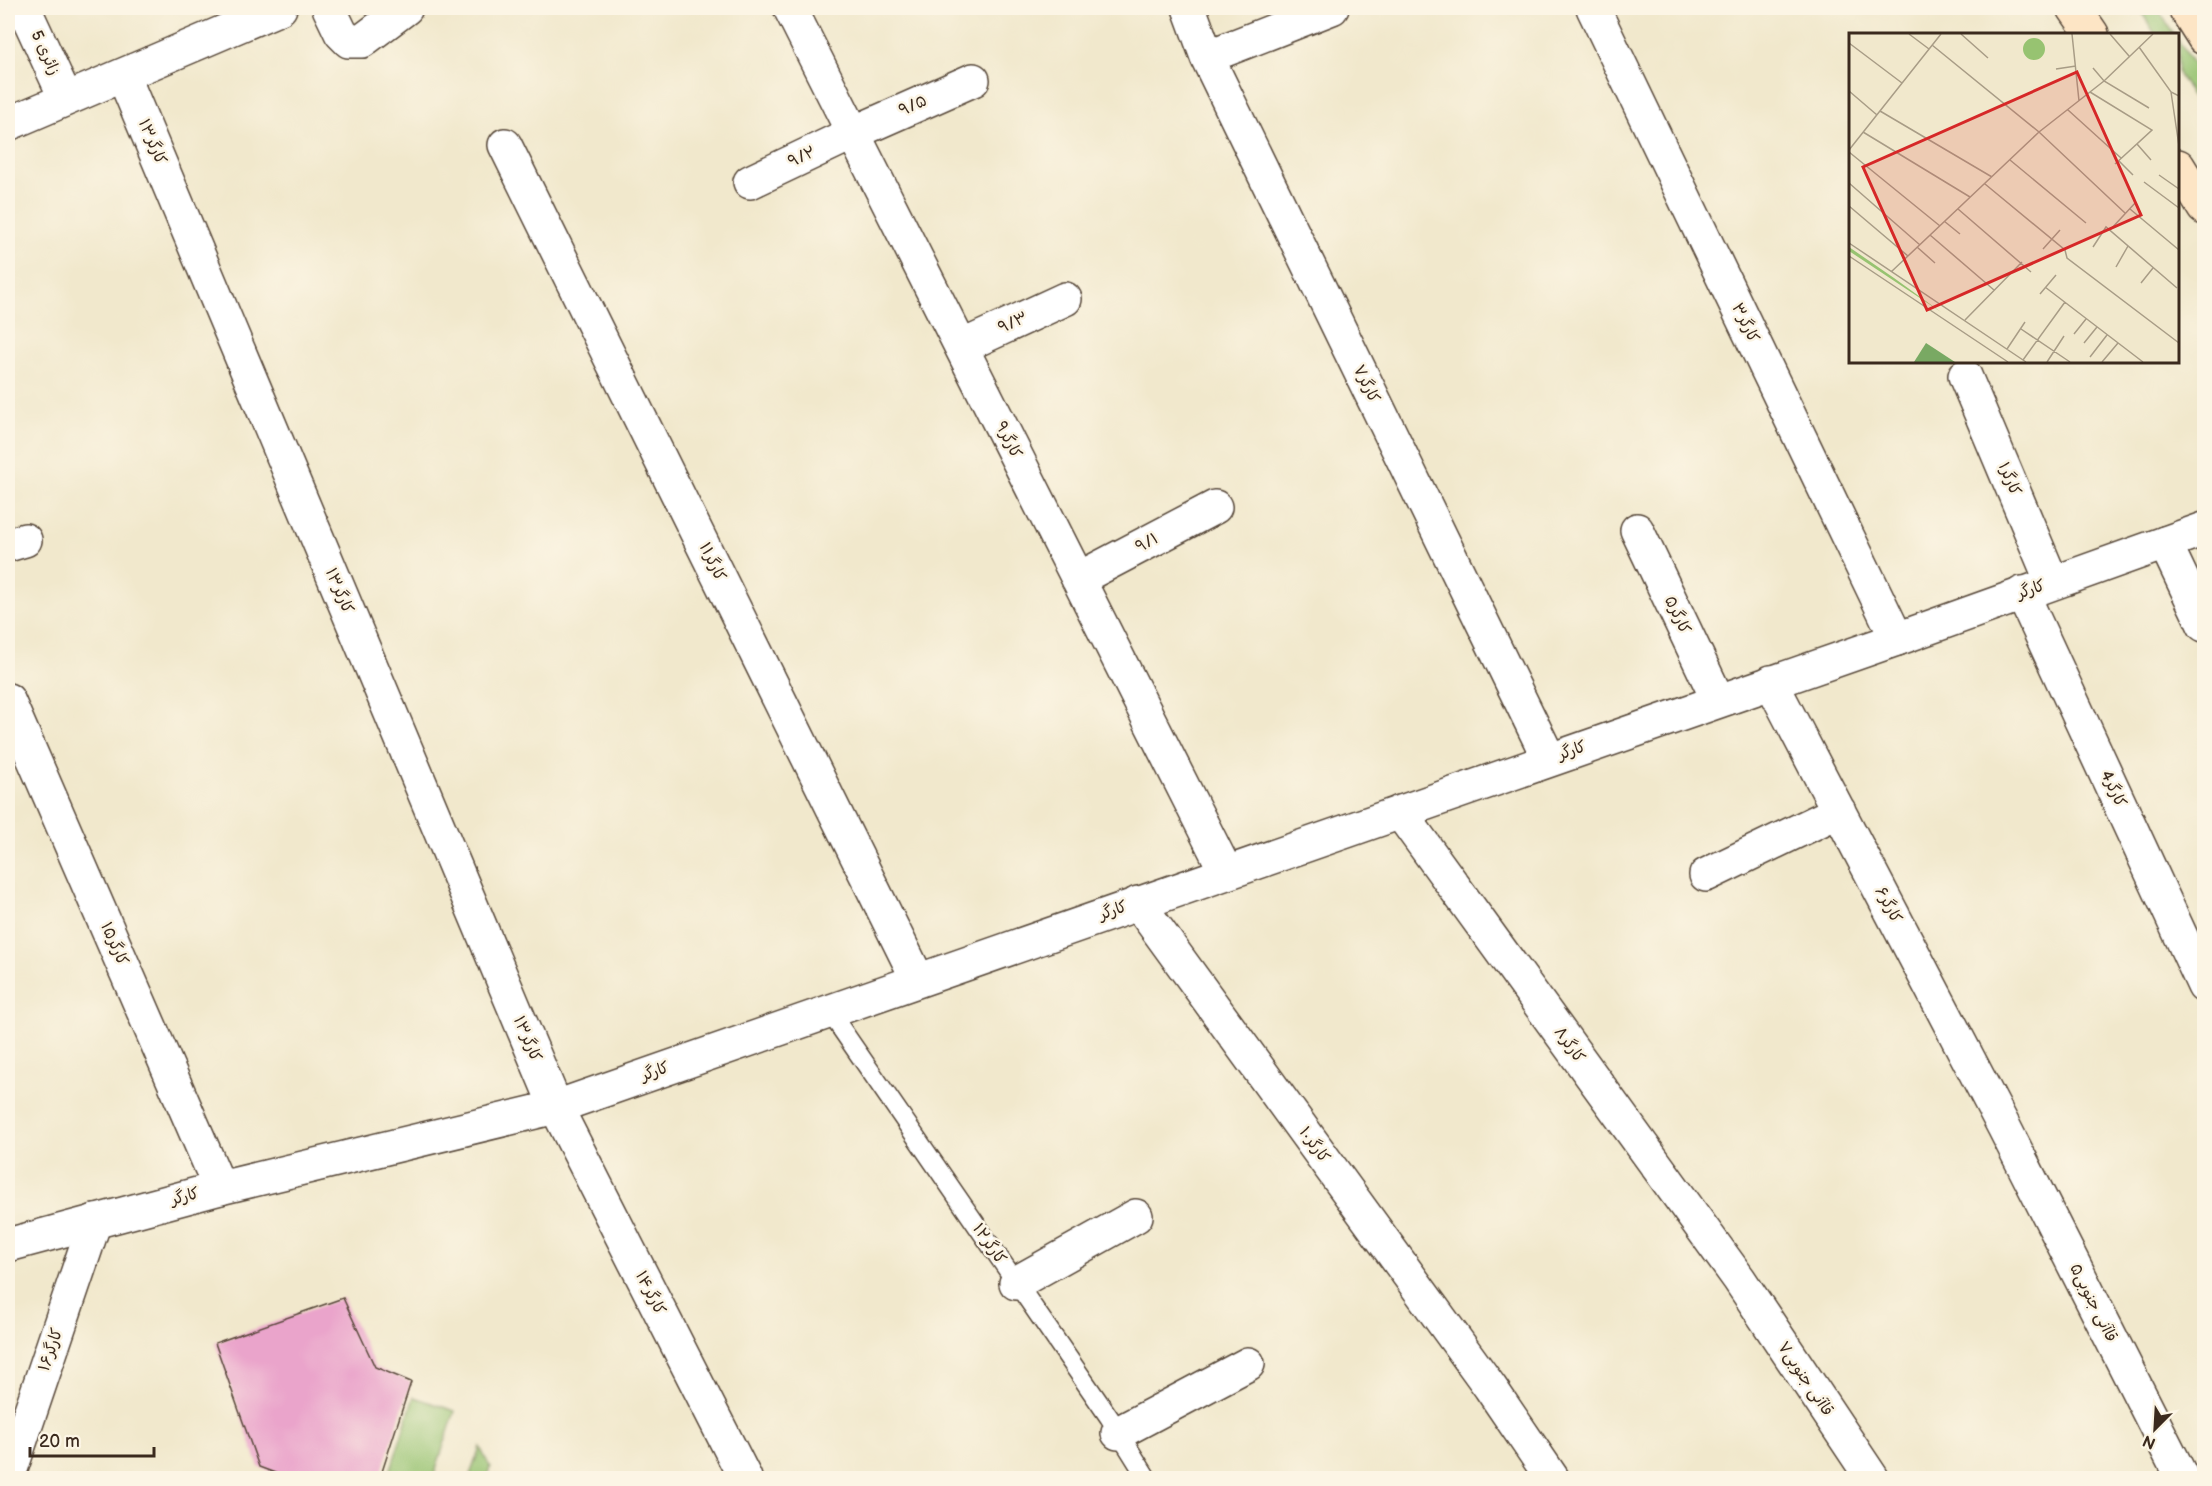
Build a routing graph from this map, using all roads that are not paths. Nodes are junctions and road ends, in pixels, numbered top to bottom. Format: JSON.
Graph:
{"nodes":[{"id":1,"x":24,"y":8,"type":"edge"},
{"id":2,"x":280,"y":8,"type":"edge"},
{"id":3,"x":329,"y":8,"type":"edge"},
{"id":4,"x":406,"y":8,"type":"edge"},
{"id":5,"x":790,"y":8,"type":"edge"},
{"id":6,"x":1189,"y":8,"type":"edge"},
{"id":7,"x":1332,"y":8,"type":"edge"},
{"id":8,"x":1593,"y":8,"type":"edge"},
{"id":9,"x":2074,"y":8,"type":"edge"},
{"id":10,"x":2185,"y":8,"type":"edge"},
{"id":11,"x":1280,"y":17,"type":"edge"},
{"id":12,"x":2091,"y":33,"type":"edge"},
{"id":13,"x":2205,"y":38,"type":"edge"},
{"id":14,"x":1207,"y":57,"type":"junction"},
{"id":15,"x":123,"y":75,"type":"junction"},
{"id":16,"x":973,"y":80,"type":"dead end"},
{"id":17,"x":66,"y":99,"type":"junction"},
{"id":18,"x":8,"y":123,"type":"edge"},
{"id":19,"x":853,"y":133,"type":"junction"},
{"id":20,"x":505,"y":145,"type":"dead end"},
{"id":21,"x":2179,"y":168,"type":"edge"},
{"id":22,"x":750,"y":182,"type":"dead end"},
{"id":23,"x":2205,"y":208,"type":"edge"},
{"id":24,"x":1065,"y":299,"type":"dead end"},
{"id":25,"x":961,"y":347,"type":"junction"},
{"id":26,"x":1965,"y":376,"type":"dead end"},
{"id":27,"x":1215,"y":507,"type":"dead end"},
{"id":28,"x":2205,"y":529,"type":"edge"},
{"id":29,"x":1637,"y":530,"type":"dead end"},
{"id":30,"x":2165,"y":543,"type":"junction"},
{"id":31,"x":1078,"y":579,"type":"junction"},
{"id":32,"x":2052,"y":582,"type":"junction"},
{"id":33,"x":2022,"y":593,"type":"junction"},
{"id":34,"x":2205,"y":625,"type":"edge"},
{"id":35,"x":1897,"y":639,"type":"junction"},
{"id":36,"x":1771,"y":682,"type":"junction"},
{"id":37,"x":8,"y":700,"type":"edge"},
{"id":38,"x":1718,"y":700,"type":"junction"},
{"id":39,"x":1549,"y":759,"type":"junction"},
{"id":40,"x":1839,"y":811,"type":"junction"},
{"id":41,"x":1400,"y":812,"type":"junction"},
{"id":42,"x":1226,"y":872,"type":"junction"},
{"id":43,"x":1706,"y":876,"type":"dead end"},
{"id":44,"x":1138,"y":903,"type":"junction"},
{"id":45,"x":918,"y":980,"type":"junction"},
{"id":46,"x":2205,"y":986,"type":"edge"},
{"id":47,"x":829,"y":1011,"type":"junction"},
{"id":48,"x":556,"y":1107,"type":"junction"},
{"id":49,"x":2004,"y":1127,"type":"joint"},
{"id":50,"x":220,"y":1188,"type":"junction"},
{"id":51,"x":1136,"y":1216,"type":"dead end"},
{"id":52,"x":95,"y":1221,"type":"junction"},
{"id":53,"x":8,"y":1245,"type":"edge"},
{"id":54,"x":1739,"y":1279,"type":"joint"},
{"id":55,"x":1016,"y":1283,"type":"junction"},
{"id":56,"x":1248,"y":1364,"type":"dead end"},
{"id":57,"x":1118,"y":1433,"type":"junction"},
{"id":58,"x":8,"y":1479,"type":"edge"},
{"id":59,"x":745,"y":1479,"type":"edge"},
{"id":60,"x":1147,"y":1479,"type":"edge"},
{"id":61,"x":1552,"y":1479,"type":"edge"},
{"id":62,"x":1872,"y":1479,"type":"edge"},
{"id":63,"x":2182,"y":1479,"type":"edge"}],
"edges":[{"from":1,"to":17,"type":"street","name":"5 زائری"},
{"from":2,"to":15,"type":"street"},
{"from":3,"to":4,"type":"street"},
{"from":5,"to":19,"type":"street","name":"کارگر۹"},
{"from":6,"to":14,"type":"street","name":"کارگر۷"},
{"from":7,"to":11,"type":"street"},
{"from":8,"to":35,"type":"street","name":"کارگر۳"},
{"from":9,"to":12,"type":"main road"},
{"from":10,"to":13,"type":"main road"},
{"from":11,"to":14,"type":"street"},
{"from":14,"to":39,"type":"street","name":"کارگر۷"},
{"from":15,"to":17,"type":"street"},
{"from":15,"to":48,"type":"street","name":"کارگر۱۳"},
{"from":16,"to":19,"type":"street","name":"۹/۵"},
{"from":17,"to":18,"type":"street"},
{"from":19,"to":22,"type":"street","name":"۹/۲"},
{"from":19,"to":25,"type":"street","name":"کارگر۹"},
{"from":20,"to":45,"type":"street","name":"کارگر۱۱"},
{"from":21,"to":23,"type":"main road"},
{"from":24,"to":25,"type":"street","name":"۹/۳"},
{"from":25,"to":31,"type":"street","name":"کارگر۹"},
{"from":26,"to":32,"type":"street","name":"کارگر۱"},
{"from":27,"to":31,"type":"street","name":"۹/۱"},
{"from":28,"to":30,"type":"street","name":"کارگر"},
{"from":29,"to":38,"type":"street","name":"کارگر۵"},
{"from":30,"to":32,"type":"street","name":"کارگر"},
{"from":30,"to":34,"type":"street"},
{"from":31,"to":42,"type":"street","name":"کارگر۹"},
{"from":32,"to":33,"type":"street","name":"کارگر"},
{"from":33,"to":35,"type":"street","name":"کارگر"},
{"from":33,"to":46,"type":"street","name":"4کارگر"},
{"from":35,"to":36,"type":"street","name":"کارگر"},
{"from":36,"to":38,"type":"street","name":"کارگر"},
{"from":36,"to":40,"type":"street","name":"کارگر۶"},
{"from":37,"to":50,"type":"street","name":"کارگر۱۵"},
{"from":38,"to":39,"type":"street","name":"کارگر"},
{"from":39,"to":41,"type":"street","name":"کارگر"},
{"from":40,"to":43,"type":"street"},
{"from":40,"to":49,"type":"street","name":"کارگر۶"},
{"from":41,"to":42,"type":"street","name":"کارگر"},
{"from":41,"to":54,"type":"street","name":"کارگر۸"},
{"from":42,"to":44,"type":"street","name":"کارگر"},
{"from":44,"to":45,"type":"street","name":"کارگر"},
{"from":44,"to":61,"type":"street","name":"کارگر۱۰"},
{"from":45,"to":47,"type":"street","name":"کارگر"},
{"from":47,"to":48,"type":"street","name":"کارگر"},
{"from":47,"to":55,"type":"lane","name":"کارگر۱۲"},
{"from":48,"to":50,"type":"street","name":"کارگر"},
{"from":48,"to":59,"type":"street","name":"کارگر۱۴"},
{"from":49,"to":63,"type":"street","name":"قاآنی جنوبی۵"},
{"from":50,"to":52,"type":"street","name":"کارگر"},
{"from":51,"to":55,"type":"street"},
{"from":52,"to":53,"type":"street","name":"کارگر"},
{"from":52,"to":58,"type":"street","name":"کارگر۱۶"},
{"from":54,"to":62,"type":"street","name":"قاآنی جنوبی۷"},
{"from":55,"to":57,"type":"lane","name":"کارگر۱۲"},
{"from":56,"to":57,"type":"street"},
{"from":57,"to":60,"type":"lane","name":"کارگر۱۲"}]}
